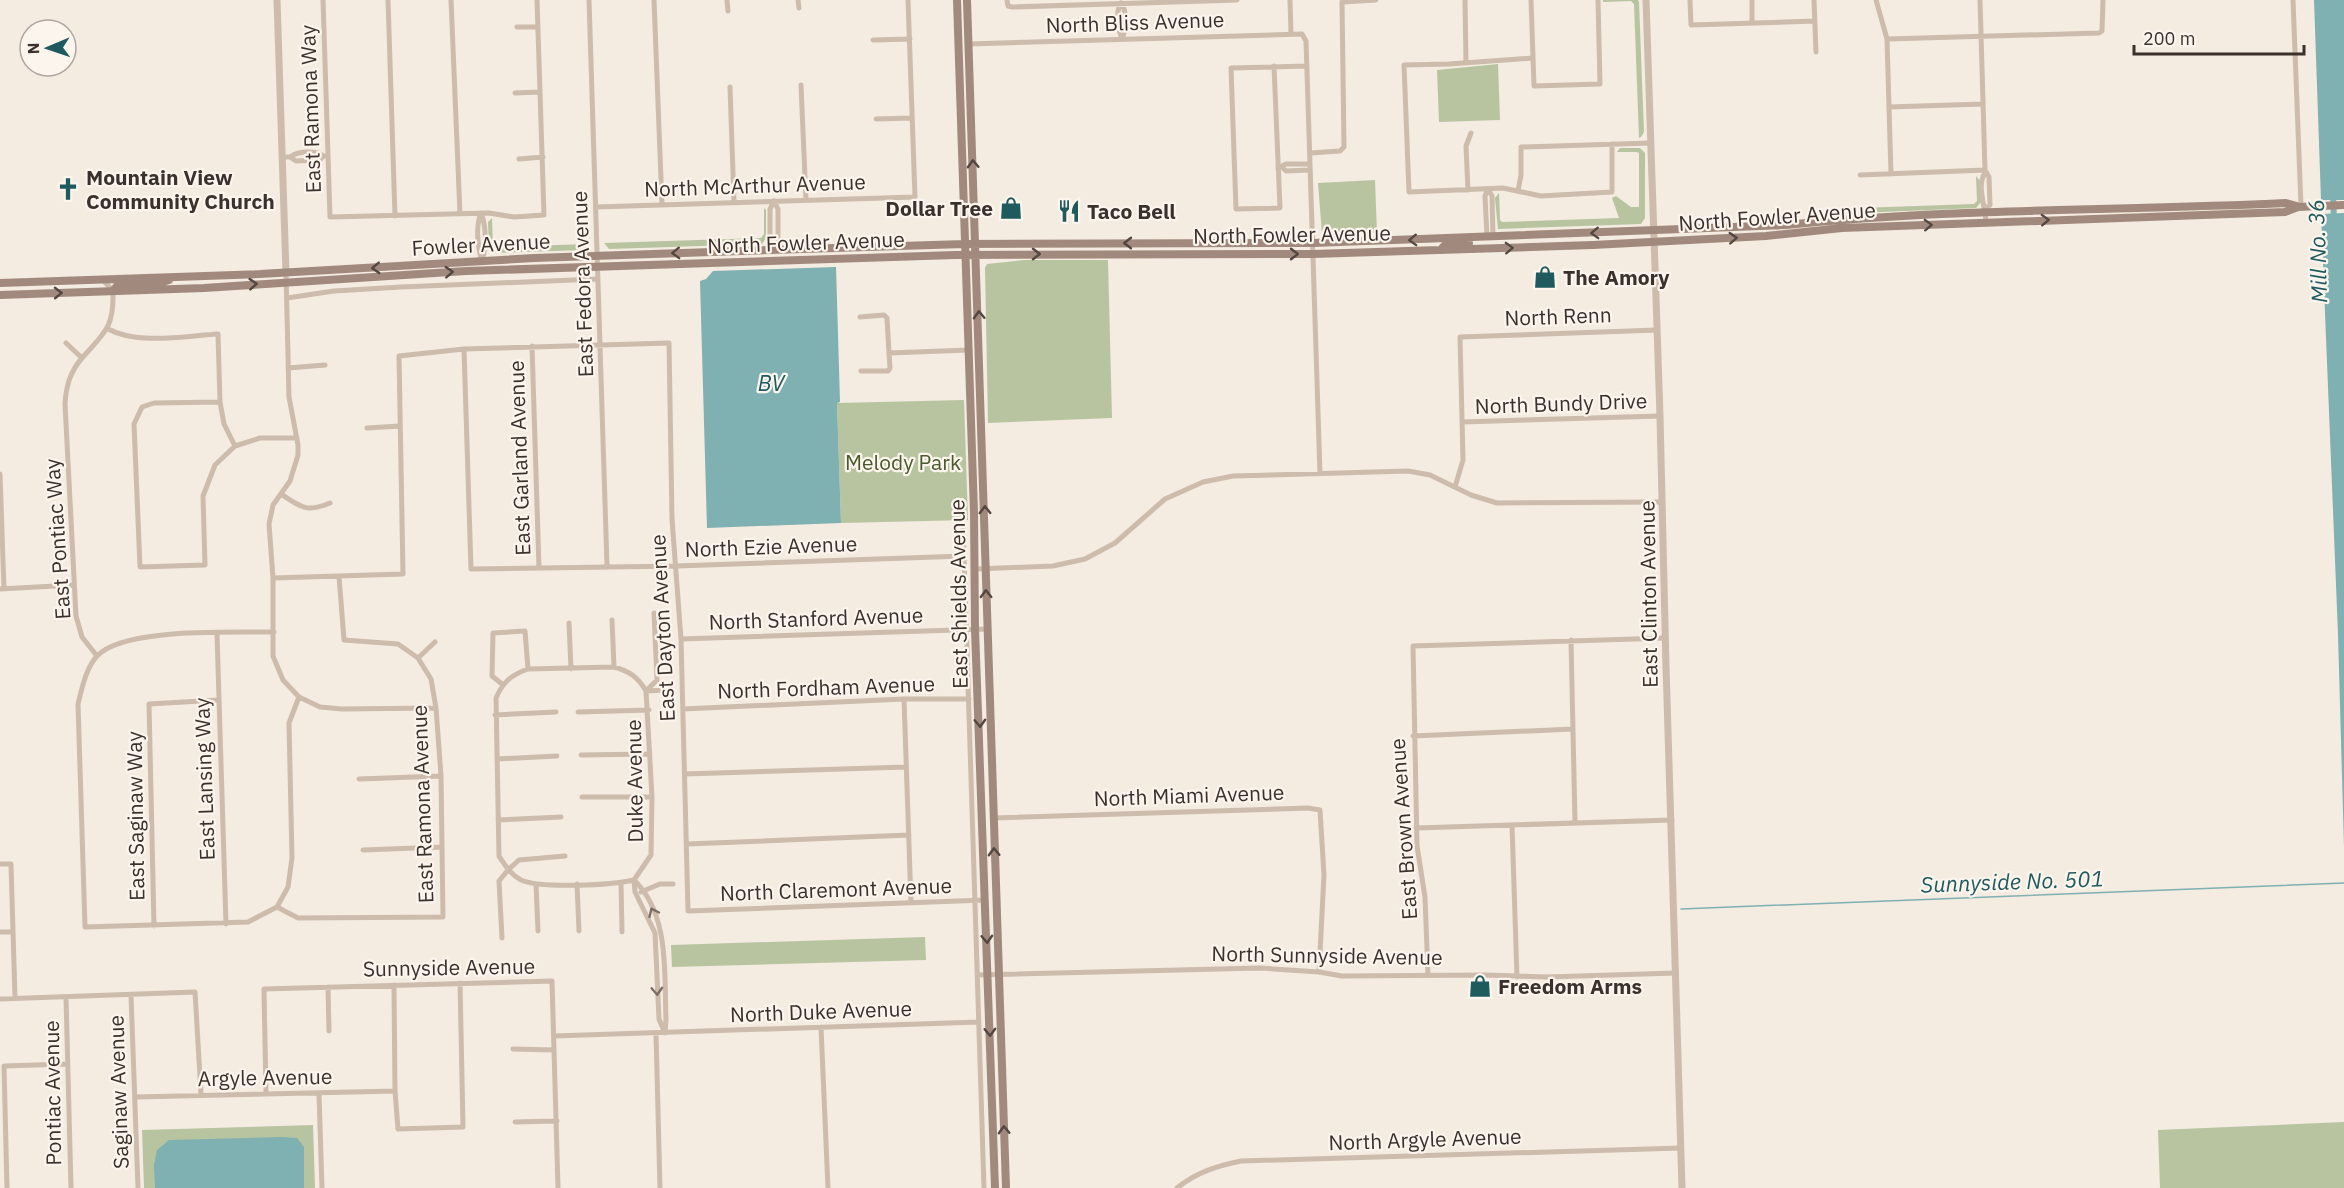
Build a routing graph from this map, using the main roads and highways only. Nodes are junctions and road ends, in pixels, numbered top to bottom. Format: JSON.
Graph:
{"nodes":[{"id":1,"x":957,"y":0,"type":"edge"},
{"id":2,"x":962,"y":0,"type":"edge"},
{"id":3,"x":967,"y":0,"type":"edge"},
{"id":4,"x":969,"y":44,"type":"junction"},
{"id":5,"x":959,"y":46,"type":"junction"},
{"id":6,"x":972,"y":127,"type":"junction"},
{"id":7,"x":2343,"y":205,"type":"edge"},
{"id":8,"x":2300,"y":206,"type":"junction"},
{"id":9,"x":2163,"y":208,"type":"junction"},
{"id":10,"x":2101,"y":218,"type":"junction"},
{"id":11,"x":1490,"y":237,"type":"junction"},
{"id":12,"x":1222,"y":243,"type":"junction"},
{"id":13,"x":965,"y":244,"type":"junction"},
{"id":14,"x":976,"y":244,"type":"junction"},
{"id":15,"x":774,"y":250,"type":"junction"},
{"id":16,"x":1440,"y":250,"type":"junction"},
{"id":17,"x":977,"y":254,"type":"junction"},
{"id":18,"x":1141,"y":254,"type":"junction"},
{"id":19,"x":966,"y":255,"type":"junction"},
{"id":20,"x":720,"y":263,"type":"junction"},
{"id":21,"x":176,"y":277,"type":"junction"},
{"id":22,"x":43,"y":281,"type":"junction"},
{"id":23,"x":0,"y":283,"type":"edge"},
{"id":24,"x":0,"y":290,"type":"edge"},
{"id":25,"x":113,"y":291,"type":"junction"},
{"id":26,"x":0,"y":295,"type":"edge"},
{"id":27,"x":971,"y":410,"type":"junction"},
{"id":28,"x":985,"y":484,"type":"junction"},
{"id":29,"x":995,"y":1188,"type":"edge"},
{"id":30,"x":1006,"y":1188,"type":"edge"}],
"edges":[{"from":1,"to":5,"type":"main road","name":"East Shields Avenue"},
{"from":2,"to":4,"type":"main road"},
{"from":3,"to":4,"type":"main road","name":"East Shields Avenue"},
{"from":4,"to":6,"type":"main road","name":"East Shields Avenue"},
{"from":5,"to":6,"type":"main road"},
{"from":5,"to":13,"type":"main road","name":"East Shields Avenue"},
{"from":14,"to":6,"type":"main road","name":"East Shields Avenue","one_way":true},
{"from":7,"to":8,"type":"main road","name":"North Fowler Avenue"},
{"from":8,"to":9,"type":"main road","name":"North Fowler Avenue"},
{"from":8,"to":10,"type":"main road","name":"North Fowler Avenue"},
{"from":9,"to":10,"type":"main road"},
{"from":9,"to":11,"type":"main road","name":"North Fowler Avenue","one_way":true},
{"from":16,"to":10,"type":"main road","name":"North Fowler Avenue","one_way":true},
{"from":11,"to":12,"type":"main road","name":"North Fowler Avenue","one_way":true},
{"from":11,"to":16,"type":"main road"},
{"from":12,"to":14,"type":"main road","name":"North Fowler Avenue","one_way":true},
{"from":12,"to":18,"type":"main road"},
{"from":13,"to":14,"type":"main road","name":"North Fowler Avenue"},
{"from":13,"to":15,"type":"main road","name":"Fowler Avenue"},
{"from":13,"to":19,"type":"main road","name":"East Shields Avenue"},
{"from":14,"to":17,"type":"main road","name":"East Shields Avenue"},
{"from":15,"to":20,"type":"main road"},
{"from":15,"to":21,"type":"main road","name":"Fowler Avenue","one_way":true},
{"from":18,"to":16,"type":"main road","name":"North Fowler Avenue","one_way":true},
{"from":17,"to":18,"type":"main road","name":"North Fowler Avenue","one_way":true},
{"from":17,"to":19,"type":"main road","name":"North Fowler Avenue"},
{"from":28,"to":17,"type":"main road","name":"East Shields Avenue","one_way":true},
{"from":19,"to":20,"type":"main road","name":"North Fowler Avenue"},
{"from":19,"to":27,"type":"main road","name":"East Shields Avenue"},
{"from":25,"to":20,"type":"main road","name":"North Fowler Avenue","one_way":true},
{"from":21,"to":22,"type":"main road","name":"Fowler Avenue"},
{"from":21,"to":25,"type":"main road"},
{"from":22,"to":23,"type":"main road","name":"Fowler Avenue"},
{"from":22,"to":24,"type":"main road"},
{"from":26,"to":25,"type":"main road","one_way":true},
{"from":27,"to":28,"type":"main road"},
{"from":27,"to":29,"type":"main road","name":"East Shields Avenue","one_way":true},
{"from":30,"to":28,"type":"main road","name":"East Shields Avenue","one_way":true}]}
